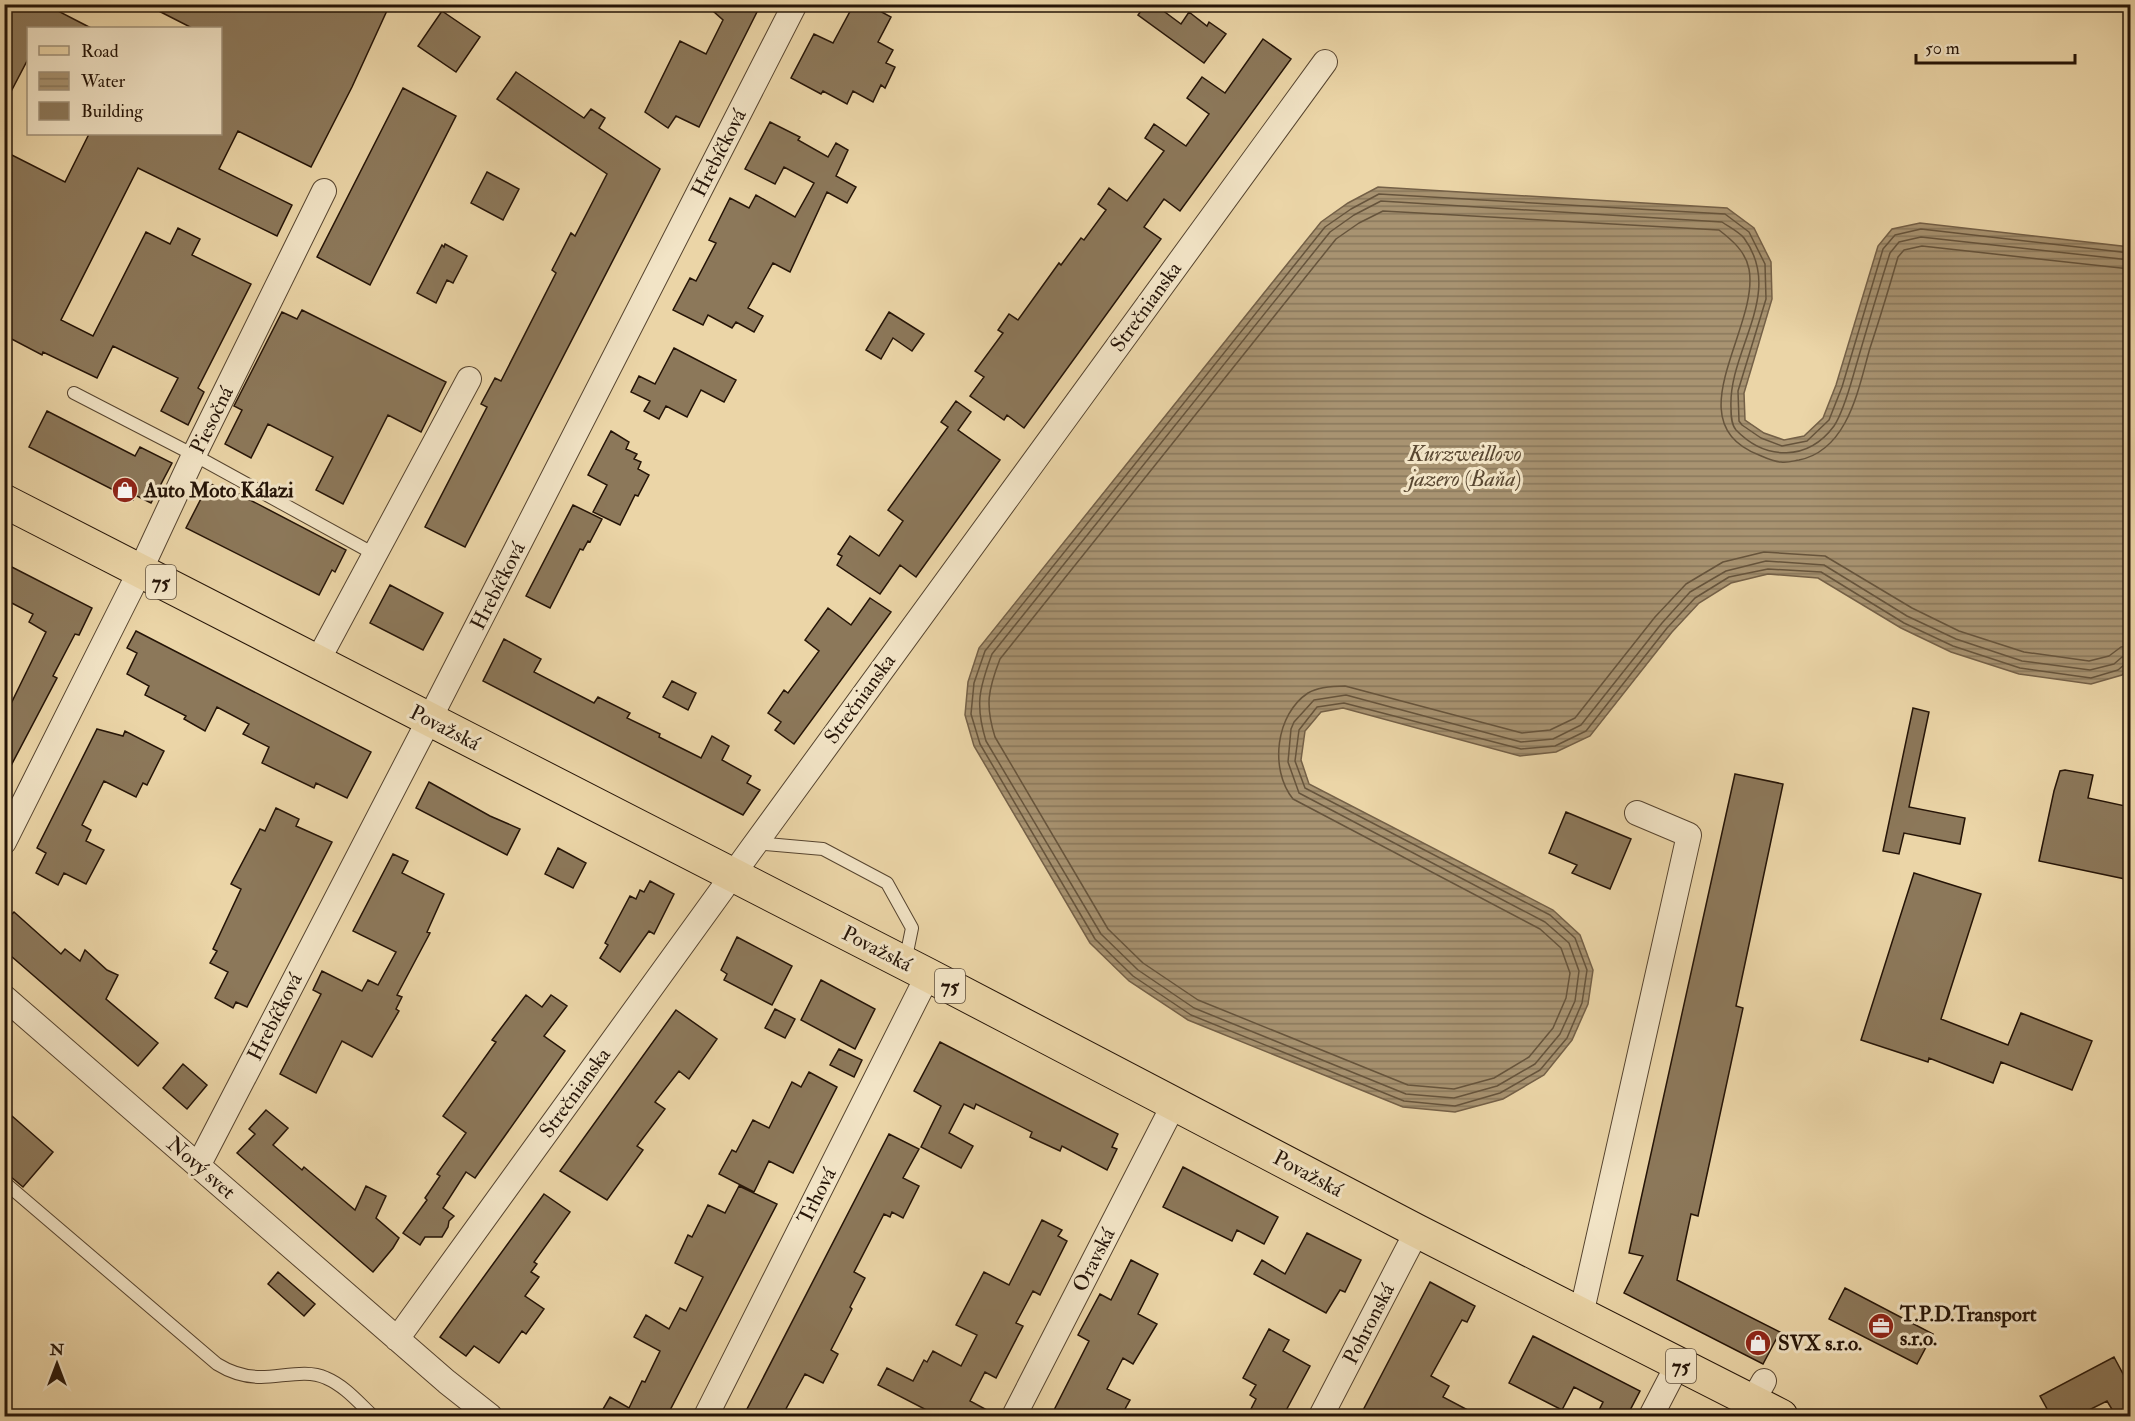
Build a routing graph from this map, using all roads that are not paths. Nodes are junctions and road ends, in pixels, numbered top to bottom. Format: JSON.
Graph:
{"nodes":[{"id":1,"x":795,"y":4,"type":"edge"},
{"id":2,"x":1325,"y":62,"type":"dead end"},
{"id":3,"x":324,"y":191,"type":"dead end"},
{"id":4,"x":469,"y":379,"type":"dead end"},
{"id":5,"x":74,"y":393,"type":"dead end"},
{"id":6,"x":194,"y":455,"type":"junction"},
{"id":7,"x":4,"y":501,"type":"edge"},
{"id":8,"x":376,"y":555,"type":"junction"},
{"id":9,"x":140,"y":571,"type":"junction"},
{"id":10,"x":317,"y":662,"type":"junction"},
{"id":11,"x":429,"y":720,"type":"junction"},
{"id":12,"x":1637,"y":813,"type":"dead end"},
{"id":13,"x":4,"y":842,"type":"edge"},
{"id":14,"x":755,"y":843,"type":"junction"},
{"id":15,"x":732,"y":875,"type":"junction"},
{"id":16,"x":917,"y":969,"type":"junction"},
{"id":17,"x":4,"y":997,"type":"edge"},
{"id":18,"x":1174,"y":1104,"type":"junction"},
{"id":19,"x":198,"y":1166,"type":"junction"},
{"id":20,"x":4,"y":1182,"type":"edge"},
{"id":21,"x":1417,"y":1231,"type":"junction"},
{"id":22,"x":1581,"y":1315,"type":"junction"},
{"id":23,"x":398,"y":1339,"type":"junction"},
{"id":24,"x":1678,"y":1364,"type":"junction"},
{"id":25,"x":485,"y":1415,"type":"edge"},
{"id":26,"x":373,"y":1416,"type":"edge"},
{"id":27,"x":706,"y":1416,"type":"edge"},
{"id":28,"x":1014,"y":1416,"type":"edge"},
{"id":29,"x":1321,"y":1416,"type":"edge"},
{"id":30,"x":1650,"y":1416,"type":"edge"},
{"id":31,"x":1781,"y":1416,"type":"edge"}],
"edges":[{"from":1,"to":11,"type":"street","name":"Hrebíčková"},
{"from":2,"to":14,"type":"street","name":"Strečnianska"},
{"from":3,"to":6,"type":"street","name":"Piesočná"},
{"from":4,"to":8,"type":"street"},
{"from":5,"to":6,"type":"lane"},
{"from":6,"to":8,"type":"lane"},
{"from":6,"to":9,"type":"street","name":"Piesočná"},
{"from":7,"to":9,"type":"main road","name":"Považská","number":"75"},
{"from":8,"to":10,"type":"street"},
{"from":9,"to":10,"type":"main road","name":"Považská","number":"75"},
{"from":9,"to":13,"type":"street","name":"Piesočná"},
{"from":10,"to":11,"type":"main road","name":"Považská","number":"75"},
{"from":11,"to":15,"type":"main road","name":"Považská","number":"75"},
{"from":11,"to":19,"type":"street","name":"Hrebíčková"},
{"from":12,"to":22,"type":"street"},
{"from":14,"to":15,"type":"street","name":"Strečnianska"},
{"from":14,"to":16,"type":"lane"},
{"from":15,"to":16,"type":"main road","name":"Považská","number":"75"},
{"from":15,"to":23,"type":"street","name":"Strečnianska"},
{"from":16,"to":18,"type":"main road","name":"Považská","number":"75"},
{"from":16,"to":27,"type":"street","name":"Trhová"},
{"from":17,"to":19,"type":"street","name":"Nový svet"},
{"from":18,"to":21,"type":"main road","name":"Považská","number":"75"},
{"from":18,"to":28,"type":"street","name":"Oravská"},
{"from":19,"to":23,"type":"street","name":"Nový svet"},
{"from":20,"to":26,"type":"lane"},
{"from":21,"to":22,"type":"main road","name":"Považská","number":"75"},
{"from":21,"to":29,"type":"street","name":"Pohronská"},
{"from":22,"to":24,"type":"main road","name":"Považská","number":"75"},
{"from":23,"to":25,"type":"street","name":"Nový svet"},
{"from":24,"to":30,"type":"street"},
{"from":24,"to":31,"type":"main road","name":"Považská","number":"75"}]}
